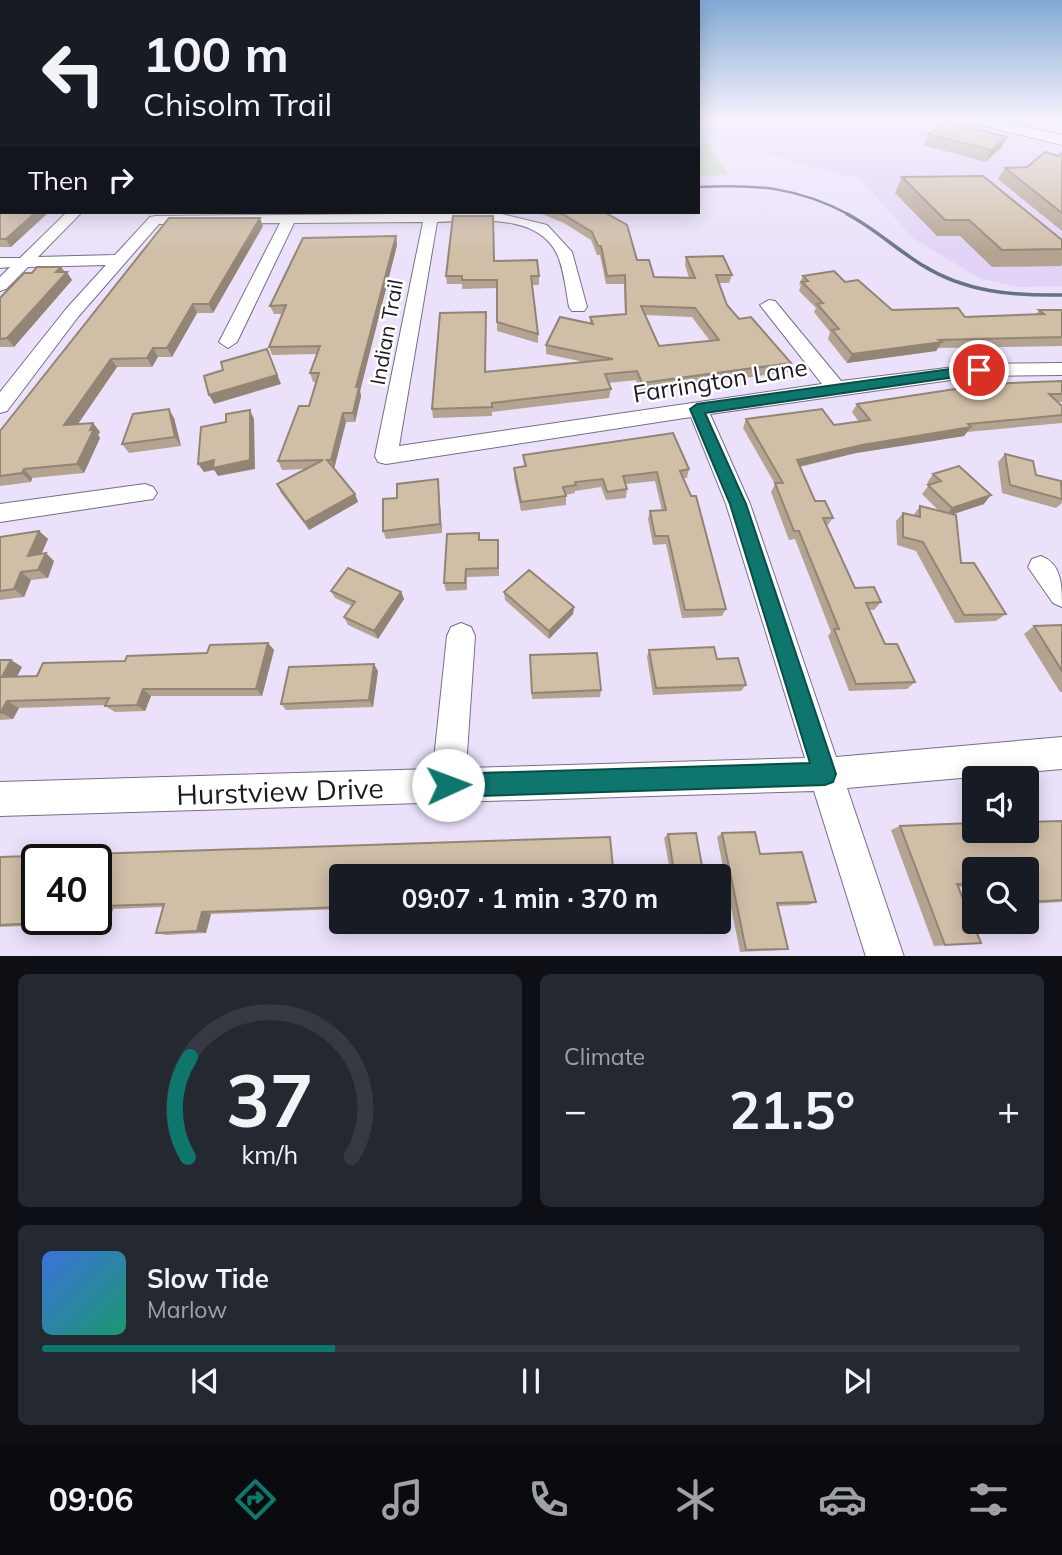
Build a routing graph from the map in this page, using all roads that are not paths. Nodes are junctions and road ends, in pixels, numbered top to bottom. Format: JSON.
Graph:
{"nodes":[{"id":1,"x":73,"y":214,"type":"edge"},
{"id":2,"x":431,"y":216,"type":"junction"},
{"id":3,"x":290,"y":217,"type":"junction"},
{"id":4,"x":155,"y":220,"type":"joint"},
{"id":5,"x":118,"y":260,"type":"junction"},
{"id":6,"x":23,"y":262,"type":"junction"},
{"id":7,"x":0,"y":263,"type":"edge"},
{"id":8,"x":0,"y":286,"type":"edge"},
{"id":9,"x":769,"y":305,"type":"dead end"},
{"id":10,"x":578,"y":307,"type":"dead end"},
{"id":11,"x":228,"y":342,"type":"dead end"},
{"id":12,"x":1062,"y":369,"type":"edge"},
{"id":13,"x":836,"y":388,"type":"junction"},
{"id":14,"x":0,"y":406,"type":"edge"},
{"id":15,"x":697,"y":409,"type":"junction"},
{"id":16,"x":386,"y":456,"type":"joint"},
{"id":17,"x":145,"y":493,"type":"dead end"},
{"id":18,"x":0,"y":513,"type":"edge"},
{"id":19,"x":1041,"y":567,"type":"dead end"},
{"id":20,"x":1062,"y":595,"type":"edge"},
{"id":21,"x":461,"y":636,"type":"dead end"},
{"id":22,"x":1062,"y":753,"type":"edge"},
{"id":23,"x":825,"y":774,"type":"junction"},
{"id":24,"x":448,"y":785,"type":"junction"},
{"id":25,"x":0,"y":799,"type":"edge"},
{"id":26,"x":885,"y":956,"type":"edge"}],
"edges":[{"from":1,"to":6,"type":"street"},
{"from":2,"to":3,"type":"street"},
{"from":2,"to":10,"type":"street"},
{"from":2,"to":16,"type":"street","name":"Indian Trail"},
{"from":3,"to":4,"type":"street"},
{"from":3,"to":11,"type":"street"},
{"from":4,"to":5,"type":"street"},
{"from":5,"to":6,"type":"street"},
{"from":5,"to":14,"type":"street"},
{"from":6,"to":7,"type":"street"},
{"from":6,"to":8,"type":"street"},
{"from":9,"to":13,"type":"street"},
{"from":12,"to":13,"type":"street","name":"Farrington Lane"},
{"from":13,"to":15,"type":"street","name":"Farrington Lane"},
{"from":15,"to":16,"type":"street","name":"Farrington Lane"},
{"from":15,"to":23,"type":"street"},
{"from":17,"to":18,"type":"street"},
{"from":19,"to":20,"type":"street"},
{"from":21,"to":24,"type":"street"},
{"from":22,"to":23,"type":"street","name":"Hurstview Drive"},
{"from":23,"to":24,"type":"street","name":"Hurstview Drive"},
{"from":23,"to":26,"type":"street"},
{"from":24,"to":25,"type":"street","name":"Hurstview Drive"}]}
